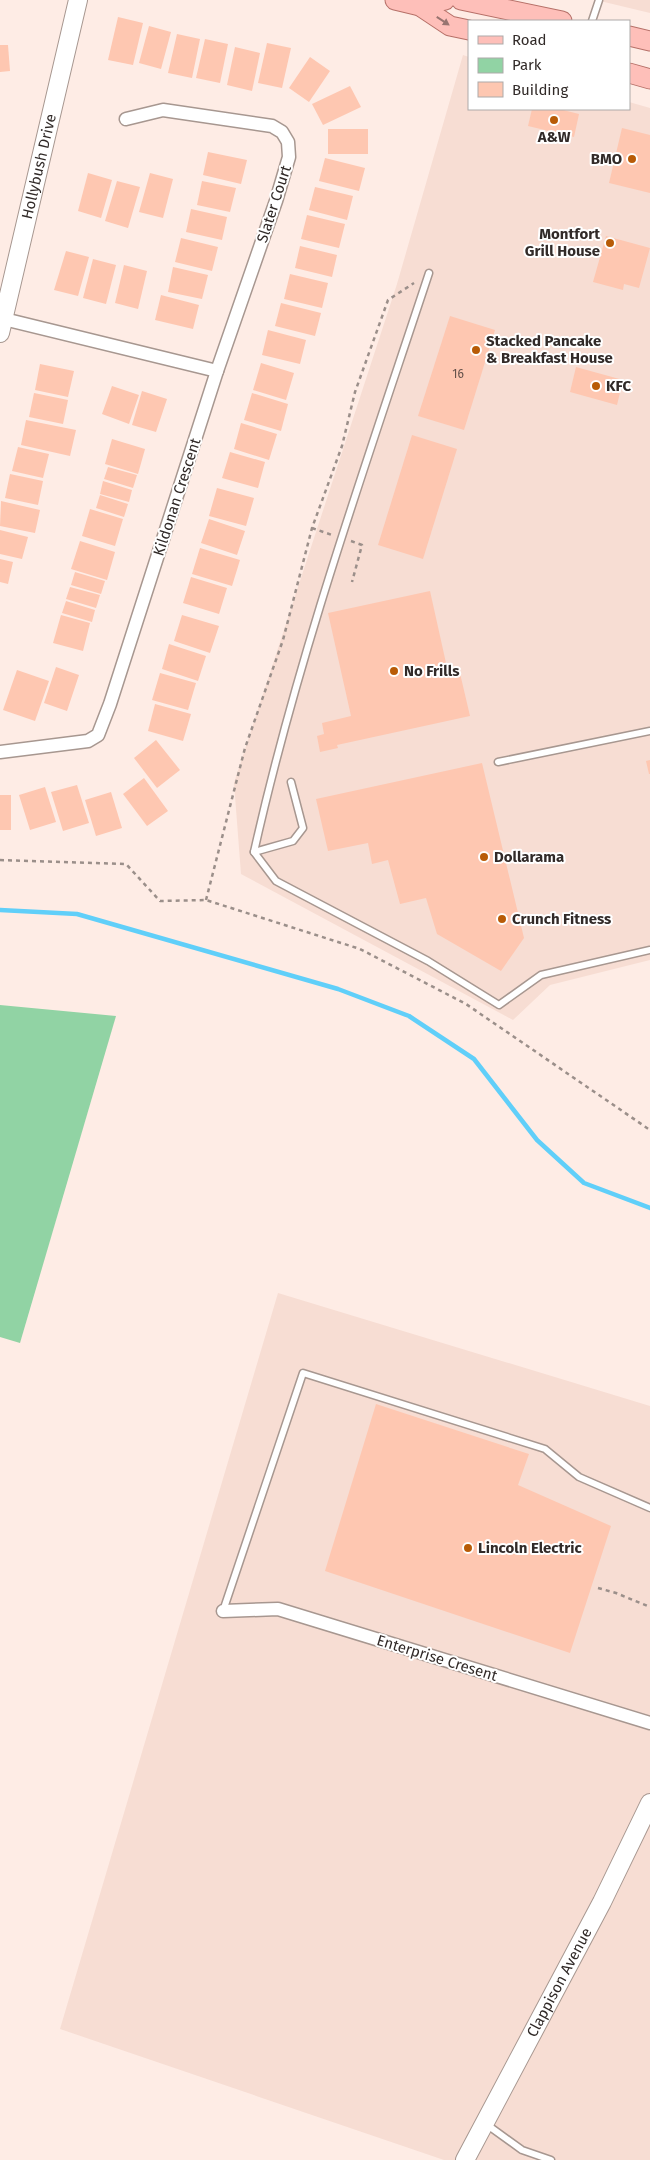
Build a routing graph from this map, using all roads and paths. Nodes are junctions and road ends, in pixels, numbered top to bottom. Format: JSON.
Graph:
{"nodes":[{"id":1,"x":78,"y":0,"type":"edge"},
{"id":2,"x":395,"y":0,"type":"edge"},
{"id":3,"x":445,"y":0,"type":"edge"},
{"id":4,"x":460,"y":0,"type":"edge"},
{"id":5,"x":599,"y":0,"type":"edge"},
{"id":6,"x":497,"y":4,"type":"edge"},
{"id":7,"x":420,"y":6,"type":"junction"},
{"id":8,"x":558,"y":20,"type":"edge"},
{"id":9,"x":592,"y":20,"type":"edge"},
{"id":10,"x":468,"y":30,"type":"edge"},
{"id":11,"x":630,"y":36,"type":"edge"},
{"id":12,"x":650,"y":41,"type":"edge"},
{"id":13,"x":630,"y":73,"type":"edge"},
{"id":14,"x":650,"y":79,"type":"edge"},
{"id":15,"x":126,"y":119,"type":"dead end"},
{"id":16,"x":429,"y":273,"type":"joint"},
{"id":17,"x":1,"y":323,"type":"edge"},
{"id":18,"x":217,"y":371,"type":"junction"},
{"id":19,"x":650,"y":731,"type":"edge"},
{"id":20,"x":0,"y":752,"type":"edge"},
{"id":21,"x":498,"y":762,"type":"dead end"},
{"id":22,"x":291,"y":782,"type":"dead end"},
{"id":23,"x":254,"y":852,"type":"junction"},
{"id":24,"x":0,"y":860,"type":"edge"},
{"id":25,"x":206,"y":900,"type":"junction"},
{"id":26,"x":650,"y":950,"type":"edge"},
{"id":27,"x":650,"y":1130,"type":"edge"},
{"id":28,"x":650,"y":1508,"type":"edge"},
{"id":29,"x":598,"y":1588,"type":"dead end"},
{"id":30,"x":650,"y":1607,"type":"edge"},
{"id":31,"x":223,"y":1611,"type":"joint"},
{"id":32,"x":650,"y":1723,"type":"edge"},
{"id":33,"x":650,"y":1803,"type":"edge"},
{"id":34,"x":484,"y":2123,"type":"junction"},
{"id":35,"x":465,"y":2160,"type":"edge"},
{"id":36,"x":551,"y":2160,"type":"edge"}],
"edges":[{"from":1,"to":17,"type":"main road","name":"Hollybush Drive"},
{"from":2,"to":7,"type":"main road"},
{"from":3,"to":7,"type":"main road"},
{"from":4,"to":6,"type":"main road"},
{"from":5,"to":9,"type":"lane"},
{"from":6,"to":8,"type":"main road"},
{"from":7,"to":10,"type":"main road","one_way":true},
{"from":11,"to":12,"type":"main road"},
{"from":13,"to":14,"type":"main road"},
{"from":15,"to":18,"type":"street","name":"Slater Court"},
{"from":16,"to":23,"type":"lane"},
{"from":16,"to":25,"type":"path"},
{"from":17,"to":18,"type":"street"},
{"from":18,"to":20,"type":"street","name":"Kildonan Crescent"},
{"from":19,"to":21,"type":"lane"},
{"from":22,"to":23,"type":"lane"},
{"from":23,"to":26,"type":"lane"},
{"from":24,"to":25,"type":"path"},
{"from":25,"to":27,"type":"path"},
{"from":28,"to":31,"type":"lane"},
{"from":29,"to":30,"type":"path"},
{"from":31,"to":32,"type":"street","name":"Enterprise Cresent"},
{"from":33,"to":34,"type":"main road","name":"Clappison Avenue"},
{"from":34,"to":35,"type":"main road","name":"Clappison Avenue"},
{"from":34,"to":36,"type":"lane"}]}
